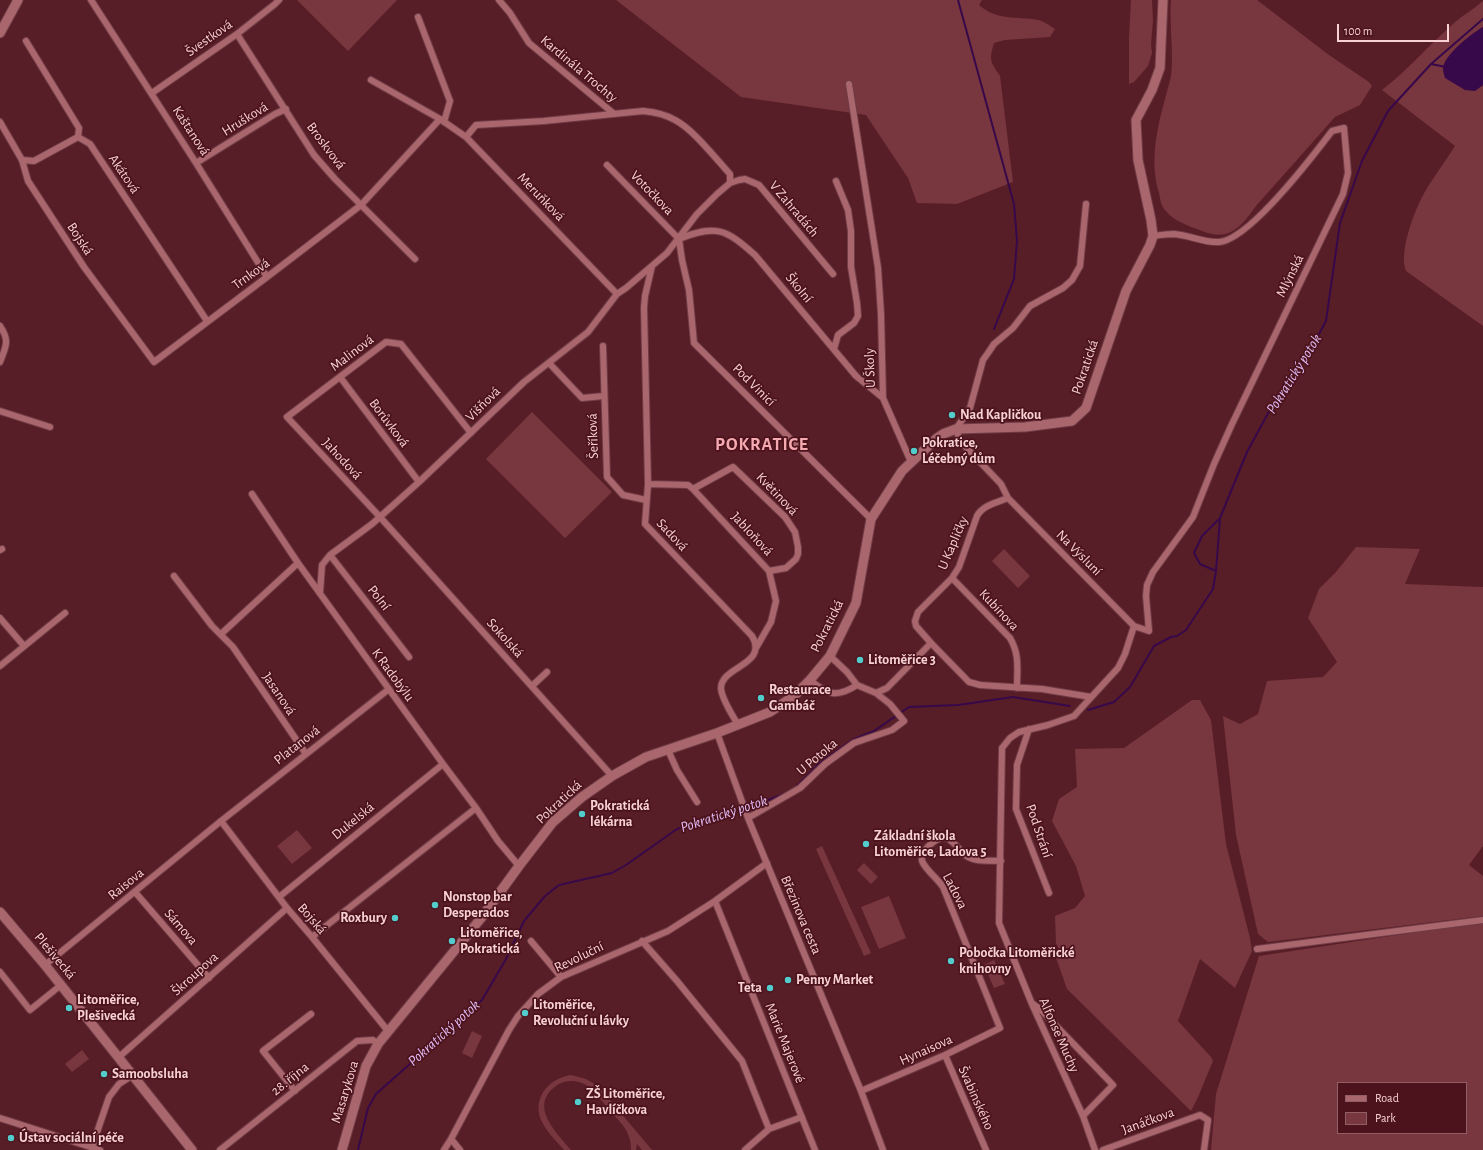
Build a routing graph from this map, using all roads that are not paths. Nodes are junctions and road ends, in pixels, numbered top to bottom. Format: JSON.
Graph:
{"nodes":[{"id":1,"x":18,"y":0,"type":"edge"},
{"id":2,"x":91,"y":0,"type":"edge"},
{"id":3,"x":279,"y":0,"type":"edge"},
{"id":4,"x":499,"y":0,"type":"edge"},
{"id":5,"x":1163,"y":0,"type":"edge"},
{"id":6,"x":418,"y":17,"type":"dead end"},
{"id":7,"x":0,"y":33,"type":"edge"},
{"id":8,"x":237,"y":34,"type":"junction"},
{"id":9,"x":26,"y":40,"type":"dead end"},
{"id":10,"x":371,"y":80,"type":"dead end"},
{"id":11,"x":849,"y":84,"type":"dead end"},
{"id":12,"x":152,"y":93,"type":"junction"},
{"id":13,"x":286,"y":109,"type":"junction"},
{"id":14,"x":613,"y":113,"type":"junction"},
{"id":15,"x":442,"y":121,"type":"junction"},
{"id":16,"x":0,"y":122,"type":"edge"},
{"id":17,"x":78,"y":137,"type":"junction"},
{"id":18,"x":466,"y":137,"type":"junction"},
{"id":19,"x":22,"y":160,"type":"junction"},
{"id":20,"x":196,"y":163,"type":"junction"},
{"id":21,"x":607,"y":165,"type":"dead end"},
{"id":22,"x":836,"y":181,"type":"dead end"},
{"id":23,"x":730,"y":183,"type":"junction"},
{"id":24,"x":1086,"y":204,"type":"dead end"},
{"id":25,"x":361,"y":205,"type":"junction"},
{"id":26,"x":1153,"y":236,"type":"junction"},
{"id":27,"x":679,"y":239,"type":"junction"},
{"id":28,"x":415,"y":259,"type":"dead end"},
{"id":29,"x":652,"y":266,"type":"junction"},
{"id":30,"x":833,"y":274,"type":"dead end"},
{"id":31,"x":267,"y":277,"type":"junction"},
{"id":32,"x":617,"y":294,"type":"junction"},
{"id":33,"x":207,"y":321,"type":"junction"},
{"id":34,"x":0,"y":326,"type":"edge"},
{"id":35,"x":603,"y":346,"type":"dead end"},
{"id":36,"x":834,"y":349,"type":"junction"},
{"id":37,"x":0,"y":362,"type":"edge"},
{"id":38,"x":154,"y":362,"type":"joint"},
{"id":39,"x":549,"y":363,"type":"junction"},
{"id":40,"x":340,"y":377,"type":"junction"},
{"id":41,"x":604,"y":396,"type":"junction"},
{"id":42,"x":883,"y":398,"type":"junction"},
{"id":43,"x":0,"y":411,"type":"edge"},
{"id":44,"x":287,"y":417,"type":"joint"},
{"id":45,"x":50,"y":427,"type":"dead end"},
{"id":46,"x":956,"y":429,"type":"junction"},
{"id":47,"x":471,"y":433,"type":"junction"},
{"id":48,"x":911,"y":462,"type":"junction"},
{"id":49,"x":419,"y":482,"type":"junction"},
{"id":50,"x":648,"y":484,"type":"junction"},
{"id":51,"x":693,"y":489,"type":"junction"},
{"id":52,"x":252,"y":494,"type":"dead end"},
{"id":53,"x":1008,"y":498,"type":"junction"},
{"id":54,"x":646,"y":500,"type":"junction"},
{"id":55,"x":380,"y":517,"type":"junction"},
{"id":56,"x":871,"y":519,"type":"junction"},
{"id":57,"x":330,"y":555,"type":"junction"},
{"id":58,"x":298,"y":563,"type":"junction"},
{"id":59,"x":769,"y":571,"type":"junction"},
{"id":60,"x":174,"y":576,"type":"dead end"},
{"id":61,"x":952,"y":578,"type":"junction"},
{"id":62,"x":320,"y":593,"type":"junction"},
{"id":63,"x":65,"y":612,"type":"dead end"},
{"id":64,"x":0,"y":618,"type":"edge"},
{"id":65,"x":1134,"y":626,"type":"junction"},
{"id":66,"x":221,"y":634,"type":"junction"},
{"id":67,"x":931,"y":643,"type":"junction"},
{"id":68,"x":24,"y":646,"type":"junction"},
{"id":69,"x":756,"y":648,"type":"junction"},
{"id":70,"x":409,"y":656,"type":"dead end"},
{"id":71,"x":830,"y":656,"type":"junction"},
{"id":72,"x":0,"y":666,"type":"edge"},
{"id":73,"x":548,"y":672,"type":"dead end"},
{"id":74,"x":810,"y":680,"type":"junction"},
{"id":75,"x":857,"y":685,"type":"junction"},
{"id":76,"x":532,"y":686,"type":"junction"},
{"id":77,"x":1017,"y":688,"type":"junction"},
{"id":78,"x":389,"y":689,"type":"junction"},
{"id":79,"x":876,"y":694,"type":"junction"},
{"id":80,"x":1091,"y":697,"type":"junction"},
{"id":81,"x":738,"y":725,"type":"junction"},
{"id":82,"x":1030,"y":729,"type":"junction"},
{"id":83,"x":716,"y":733,"type":"junction"},
{"id":84,"x":668,"y":750,"type":"junction"},
{"id":85,"x":306,"y":754,"type":"junction"},
{"id":86,"x":443,"y":764,"type":"junction"},
{"id":87,"x":612,"y":776,"type":"junction"},
{"id":88,"x":697,"y":802,"type":"dead end"},
{"id":89,"x":476,"y":808,"type":"junction"},
{"id":90,"x":748,"y":818,"type":"junction"},
{"id":91,"x":221,"y":821,"type":"junction"},
{"id":92,"x":1001,"y":861,"type":"junction"},
{"id":93,"x":767,"y":863,"type":"junction"},
{"id":94,"x":519,"y":866,"type":"junction"},
{"id":95,"x":135,"y":892,"type":"junction"},
{"id":96,"x":1049,"y":893,"type":"dead end"},
{"id":97,"x":279,"y":896,"type":"junction"},
{"id":98,"x":715,"y":901,"type":"junction"},
{"id":99,"x":287,"y":908,"type":"junction"},
{"id":100,"x":0,"y":912,"type":"edge"},
{"id":101,"x":1483,"y":920,"type":"edge"},
{"id":102,"x":312,"y":937,"type":"junction"},
{"id":103,"x":531,"y":941,"type":"dead end"},
{"id":104,"x":642,"y":941,"type":"junction"},
{"id":105,"x":1257,"y":949,"type":"dead end"},
{"id":106,"x":46,"y":965,"type":"junction"},
{"id":107,"x":0,"y":972,"type":"edge"},
{"id":108,"x":561,"y":977,"type":"junction"},
{"id":109,"x":209,"y":978,"type":"junction"},
{"id":110,"x":61,"y":984,"type":"junction"},
{"id":111,"x":1032,"y":1004,"type":"junction"},
{"id":112,"x":311,"y":1014,"type":"dead end"},
{"id":113,"x":1000,"y":1028,"type":"joint"},
{"id":114,"x":388,"y":1031,"type":"junction"},
{"id":115,"x":378,"y":1044,"type":"junction"},
{"id":116,"x":945,"y":1055,"type":"junction"},
{"id":117,"x":119,"y":1057,"type":"junction"},
{"id":118,"x":133,"y":1076,"type":"junction"},
{"id":119,"x":295,"y":1091,"type":"junction"},
{"id":120,"x":861,"y":1092,"type":"junction"},
{"id":121,"x":1083,"y":1116,"type":"junction"},
{"id":122,"x":802,"y":1117,"type":"junction"},
{"id":123,"x":0,"y":1118,"type":"edge"},
{"id":124,"x":769,"y":1129,"type":"junction"},
{"id":125,"x":451,"y":1139,"type":"junction"},
{"id":126,"x":92,"y":1147,"type":"junction"},
{"id":127,"x":100,"y":1150,"type":"edge"},
{"id":128,"x":192,"y":1150,"type":"edge"},
{"id":129,"x":220,"y":1150,"type":"edge"},
{"id":130,"x":342,"y":1150,"type":"edge"},
{"id":131,"x":444,"y":1150,"type":"edge"},
{"id":132,"x":460,"y":1150,"type":"edge"},
{"id":133,"x":745,"y":1150,"type":"edge"},
{"id":134,"x":815,"y":1150,"type":"edge"},
{"id":135,"x":883,"y":1150,"type":"edge"},
{"id":136,"x":986,"y":1150,"type":"edge"},
{"id":137,"x":1095,"y":1150,"type":"edge"},
{"id":138,"x":1103,"y":1150,"type":"edge"},
{"id":139,"x":1204,"y":1150,"type":"edge"}],
"edges":[{"from":1,"to":7,"type":"street"},
{"from":2,"to":12,"type":"street","name":"Kaštanová"},
{"from":3,"to":8,"type":"street","name":"Švestková"},
{"from":4,"to":14,"type":"street","name":"Kardinála Trochty"},
{"from":5,"to":26,"type":"street"},
{"from":6,"to":15,"type":"street"},
{"from":8,"to":12,"type":"street","name":"Švestková"},
{"from":8,"to":13,"type":"street","name":"Broskvová"},
{"from":9,"to":17,"type":"street"},
{"from":10,"to":15,"type":"street","name":"Meruňková"},
{"from":11,"to":42,"type":"street","name":"U Školy"},
{"from":12,"to":20,"type":"street","name":"Kaštanová"},
{"from":13,"to":20,"type":"street","name":"Hrušková"},
{"from":13,"to":25,"type":"street","name":"Broskvová"},
{"from":14,"to":18,"type":"street"},
{"from":14,"to":23,"type":"street","name":"Kardinála Trochty"},
{"from":15,"to":18,"type":"street","name":"Meruňková"},
{"from":15,"to":25,"type":"street","name":"Trnková"},
{"from":16,"to":19,"type":"street","name":"Bojská"},
{"from":17,"to":19,"type":"street"},
{"from":17,"to":33,"type":"street","name":"Akátová"},
{"from":18,"to":32,"type":"street","name":"Meruňková"},
{"from":19,"to":38,"type":"street","name":"Bojská"},
{"from":20,"to":31,"type":"street","name":"Kaštanová"},
{"from":21,"to":27,"type":"street","name":"Votočkova"},
{"from":22,"to":36,"type":"street"},
{"from":23,"to":27,"type":"street"},
{"from":23,"to":30,"type":"street","name":"V Zahradách"},
{"from":24,"to":46,"type":"street"},
{"from":25,"to":28,"type":"street","name":"Broskvová"},
{"from":25,"to":31,"type":"street","name":"Trnková"},
{"from":26,"to":46,"type":"street","name":"Pokratická"},
{"from":26,"to":65,"type":"street","name":"Mlýnská"},
{"from":27,"to":29,"type":"street","name":"Višňová"},
{"from":27,"to":36,"type":"street","name":"Školní"},
{"from":27,"to":56,"type":"street","name":"Pod Vinicí"},
{"from":29,"to":32,"type":"street","name":"Višňová"},
{"from":29,"to":50,"type":"street","name":"Sadová"},
{"from":31,"to":33,"type":"street","name":"Trnková"},
{"from":32,"to":39,"type":"street","name":"Višňová"},
{"from":33,"to":38,"type":"street","name":"Trnková"},
{"from":34,"to":37,"type":"street"},
{"from":35,"to":41,"type":"street","name":"Šeříková"},
{"from":36,"to":42,"type":"street","name":"Školní"},
{"from":39,"to":41,"type":"street"},
{"from":39,"to":47,"type":"street","name":"Višňová"},
{"from":40,"to":44,"type":"street","name":"Malinová"},
{"from":40,"to":47,"type":"street","name":"Malinová"},
{"from":40,"to":49,"type":"street","name":"Borůvková"},
{"from":41,"to":54,"type":"street","name":"Šeříková"},
{"from":42,"to":48,"type":"street","name":"U Školy"},
{"from":43,"to":45,"type":"street"},
{"from":44,"to":55,"type":"street","name":"Jahodová"},
{"from":46,"to":48,"type":"street","name":"Pokratická"},
{"from":46,"to":53,"type":"street","name":"Na Výsluní"},
{"from":47,"to":49,"type":"street","name":"Višňová"},
{"from":48,"to":56,"type":"street","name":"Pokratická"},
{"from":49,"to":55,"type":"street","name":"Višňová"},
{"from":50,"to":51,"type":"street"},
{"from":50,"to":54,"type":"street","name":"Sadová"},
{"from":51,"to":59,"type":"street","name":"Jabloňová"},
{"from":51,"to":59,"type":"street","name":"Květinová"},
{"from":52,"to":58,"type":"street","name":"K Radobýlu"},
{"from":53,"to":61,"type":"street","name":"U Kapličky"},
{"from":53,"to":65,"type":"street","name":"Na Výsluní"},
{"from":54,"to":69,"type":"street","name":"Sadová"},
{"from":55,"to":57,"type":"street","name":"Višňová"},
{"from":55,"to":76,"type":"street","name":"Sokolská"},
{"from":56,"to":71,"type":"street","name":"Pokratická"},
{"from":57,"to":62,"type":"street","name":"Višňová"},
{"from":57,"to":70,"type":"street","name":"Polní"},
{"from":58,"to":62,"type":"street","name":"K Radobýlu"},
{"from":58,"to":66,"type":"street"},
{"from":59,"to":69,"type":"street","name":"Jabloňová"},
{"from":60,"to":66,"type":"street","name":"Jasanová"},
{"from":61,"to":67,"type":"street","name":"U Kapličky"},
{"from":61,"to":77,"type":"street","name":"Kubínova"},
{"from":62,"to":78,"type":"street","name":"K Radobýlu"},
{"from":63,"to":68,"type":"street"},
{"from":64,"to":68,"type":"street"},
{"from":65,"to":80,"type":"street"},
{"from":66,"to":85,"type":"street","name":"Jasanová"},
{"from":67,"to":77,"type":"street"},
{"from":67,"to":79,"type":"street"},
{"from":68,"to":72,"type":"street"},
{"from":69,"to":81,"type":"street"},
{"from":71,"to":74,"type":"street","name":"Pokratická"},
{"from":71,"to":75,"type":"street"},
{"from":73,"to":76,"type":"street"},
{"from":74,"to":75,"type":"street"},
{"from":74,"to":81,"type":"street","name":"Pokratická"},
{"from":75,"to":79,"type":"street"},
{"from":76,"to":87,"type":"street","name":"Sokolská"},
{"from":77,"to":80,"type":"street"},
{"from":78,"to":85,"type":"street","name":"Platanová"},
{"from":78,"to":86,"type":"street","name":"K Radobýlu"},
{"from":79,"to":90,"type":"street","name":"U Potoka"},
{"from":80,"to":82,"type":"street","name":"Alfonse Muchy"},
{"from":81,"to":83,"type":"street","name":"Pokratická"},
{"from":82,"to":92,"type":"street","name":"Alfonse Muchy"},
{"from":82,"to":96,"type":"street","name":"Pod Strání"},
{"from":83,"to":84,"type":"street","name":"Pokratická"},
{"from":83,"to":90,"type":"street","name":"Březinova cesta"},
{"from":84,"to":87,"type":"street","name":"Pokratická"},
{"from":84,"to":88,"type":"street"},
{"from":85,"to":91,"type":"street","name":"Platanová"},
{"from":86,"to":89,"type":"street","name":"K Radobýlu"},
{"from":86,"to":97,"type":"street","name":"Dukelská"},
{"from":87,"to":94,"type":"street","name":"Pokratická"},
{"from":89,"to":94,"type":"street","name":"K Radobýlu"},
{"from":89,"to":102,"type":"street"},
{"from":90,"to":93,"type":"street","name":"Březinova cesta"},
{"from":91,"to":95,"type":"street","name":"Raisova"},
{"from":91,"to":97,"type":"street","name":"Bojská"},
{"from":92,"to":111,"type":"street","name":"Alfonse Muchy"},
{"from":92,"to":113,"type":"street","name":"Ladova"},
{"from":93,"to":98,"type":"street","name":"Revoluční"},
{"from":93,"to":120,"type":"street","name":"Březinova cesta"},
{"from":94,"to":114,"type":"street","name":"Pokratická"},
{"from":95,"to":106,"type":"street","name":"Raisova"},
{"from":95,"to":109,"type":"street","name":"Sámova"},
{"from":97,"to":99,"type":"street","name":"Bojská"},
{"from":98,"to":104,"type":"street","name":"Revoluční"},
{"from":98,"to":122,"type":"street","name":"Marie Majerové"},
{"from":99,"to":102,"type":"street","name":"Bojská"},
{"from":99,"to":109,"type":"street","name":"Škroupova"},
{"from":100,"to":106,"type":"street","name":"Plešivecká"},
{"from":101,"to":105,"type":"street"},
{"from":102,"to":114,"type":"street","name":"Bojská"},
{"from":103,"to":108,"type":"street"},
{"from":104,"to":108,"type":"street","name":"Revoluční"},
{"from":104,"to":124,"type":"street"},
{"from":106,"to":110,"type":"street","name":"Plešivecká"},
{"from":107,"to":110,"type":"street"},
{"from":108,"to":125,"type":"street","name":"Revoluční"},
{"from":109,"to":117,"type":"street","name":"Škroupova"},
{"from":110,"to":117,"type":"street","name":"Plešivecká"},
{"from":111,"to":121,"type":"street","name":"Alfonse Muchy"},
{"from":111,"to":121,"type":"street"},
{"from":112,"to":119,"type":"street"},
{"from":113,"to":116,"type":"street","name":"Hynaisova"},
{"from":114,"to":115,"type":"street","name":"Pokratická"},
{"from":115,"to":119,"type":"street","name":"28. října"},
{"from":115,"to":130,"type":"street","name":"Masarykova"},
{"from":116,"to":120,"type":"street","name":"Hynaisova"},
{"from":116,"to":136,"type":"street","name":"Švabinského"},
{"from":117,"to":118,"type":"street","name":"Plešivecká"},
{"from":118,"to":126,"type":"street"},
{"from":118,"to":128,"type":"street","name":"Plešivecká"},
{"from":119,"to":129,"type":"street","name":"28. října"},
{"from":120,"to":135,"type":"street","name":"Březinova cesta"},
{"from":121,"to":137,"type":"street","name":"Alfonse Muchy"},
{"from":122,"to":124,"type":"street"},
{"from":122,"to":134,"type":"street","name":"Marie Majerové"},
{"from":123,"to":126,"type":"street"},
{"from":124,"to":133,"type":"street"},
{"from":125,"to":131,"type":"street","name":"Revoluční"},
{"from":125,"to":132,"type":"street"},
{"from":126,"to":127,"type":"street"},
{"from":138,"to":139,"type":"street","name":"Janáčkova"}]}
